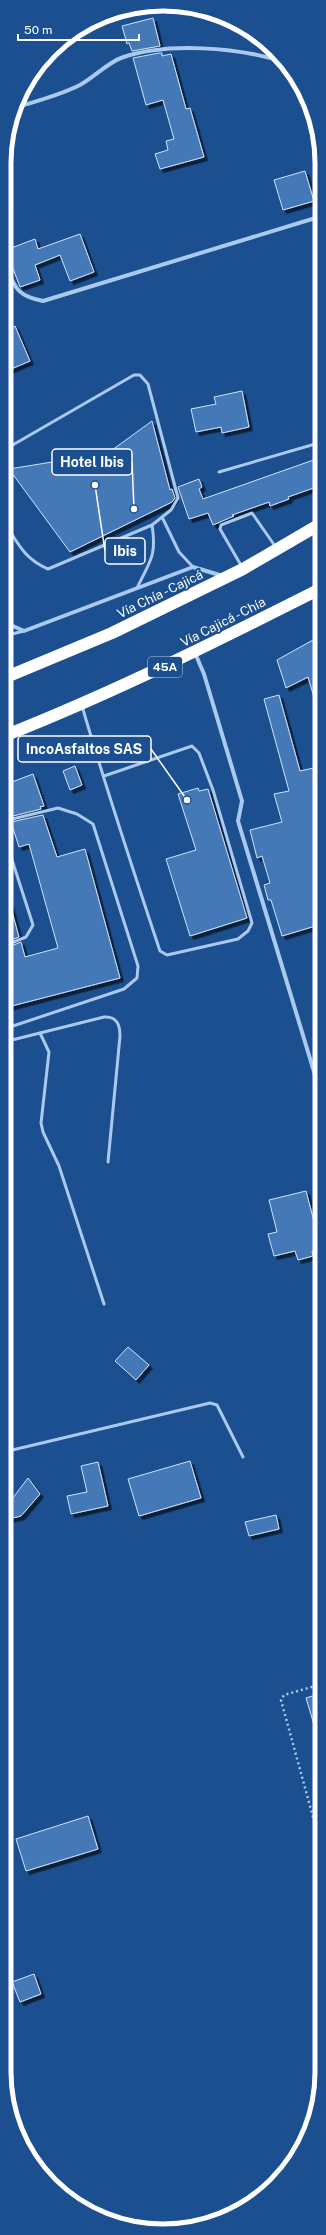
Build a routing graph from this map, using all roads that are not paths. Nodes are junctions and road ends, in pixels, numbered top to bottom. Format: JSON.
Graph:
{"nodes":[{"id":1,"x":273,"y":59,"type":"edge"},
{"id":2,"x":23,"y":105,"type":"edge"},
{"id":3,"x":315,"y":218,"type":"edge"},
{"id":4,"x":11,"y":279,"type":"edge"},
{"id":5,"x":315,"y":444,"type":"edge"},
{"id":6,"x":11,"y":446,"type":"edge"},
{"id":7,"x":219,"y":472,"type":"dead end"},
{"id":8,"x":163,"y":519,"type":"junction"},
{"id":9,"x":152,"y":525,"type":"junction"},
{"id":10,"x":315,"y":527,"type":"edge"},
{"id":11,"x":11,"y":533,"type":"edge"},
{"id":12,"x":277,"y":549,"type":"junction"},
{"id":13,"x":194,"y":567,"type":"junction"},
{"id":14,"x":243,"y":569,"type":"junction"},
{"id":15,"x":226,"y":577,"type":"junction"},
{"id":16,"x":137,"y":588,"type":"junction"},
{"id":17,"x":315,"y":592,"type":"edge"},
{"id":18,"x":11,"y":625,"type":"edge"},
{"id":19,"x":24,"y":631,"type":"junction"},
{"id":20,"x":11,"y":634,"type":"edge"},
{"id":21,"x":195,"y":653,"type":"junction"},
{"id":22,"x":11,"y":675,"type":"edge"},
{"id":23,"x":82,"y":706,"type":"junction"},
{"id":24,"x":11,"y":733,"type":"edge"},
{"id":25,"x":104,"y":776,"type":"junction"},
{"id":26,"x":11,"y":819,"type":"edge"},
{"id":27,"x":11,"y":857,"type":"edge"},
{"id":28,"x":11,"y":943,"type":"edge"},
{"id":29,"x":11,"y":1027,"type":"edge"},
{"id":30,"x":40,"y":1033,"type":"junction"},
{"id":31,"x":11,"y":1040,"type":"edge"},
{"id":32,"x":315,"y":1065,"type":"edge"},
{"id":33,"x":312,"y":1066,"type":"junction"},
{"id":34,"x":315,"y":1076,"type":"edge"},
{"id":35,"x":108,"y":1162,"type":"dead end"},
{"id":36,"x":104,"y":1304,"type":"dead end"},
{"id":37,"x":11,"y":1450,"type":"edge"},
{"id":38,"x":243,"y":1458,"type":"dead end"}],
"edges":[{"from":1,"to":2,"type":"street"},
{"from":3,"to":4,"type":"street"},
{"from":5,"to":7,"type":"lane"},
{"from":6,"to":8,"type":"lane"},
{"from":8,"to":9,"type":"lane"},
{"from":8,"to":13,"type":"lane"},
{"from":9,"to":11,"type":"lane"},
{"from":9,"to":16,"type":"lane"},
{"from":10,"to":12,"type":"highway","name":"Vía Chía - Cajicá"},
{"from":12,"to":14,"type":"highway","name":"Vía Chía - Cajicá"},
{"from":12,"to":14,"type":"lane"},
{"from":13,"to":15,"type":"street"},
{"from":13,"to":16,"type":"street"},
{"from":14,"to":15,"type":"highway","name":"Vía Chía - Cajicá"},
{"from":15,"to":22,"type":"highway","name":"Vía Chía - Cajicá"},
{"from":16,"to":19,"type":"street"},
{"from":17,"to":21,"type":"highway","name":"Vía Cajicá - Chía","number":"45A"},
{"from":18,"to":19,"type":"street"},
{"from":19,"to":20,"type":"lane"},
{"from":21,"to":23,"type":"highway","name":"Vía Cajicá - Chía","number":"45A"},
{"from":21,"to":33,"type":"street"},
{"from":23,"to":24,"type":"highway","name":"Vía Cajicá - Chía","number":"45A"},
{"from":23,"to":25,"type":"lane"},
{"from":25,"to":25,"type":"lane"},
{"from":26,"to":29,"type":"lane"},
{"from":27,"to":28,"type":"lane"},
{"from":30,"to":31,"type":"lane"},
{"from":30,"to":35,"type":"lane"},
{"from":30,"to":36,"type":"lane"},
{"from":32,"to":33,"type":"street"},
{"from":33,"to":34,"type":"street"},
{"from":37,"to":38,"type":"lane"}]}
